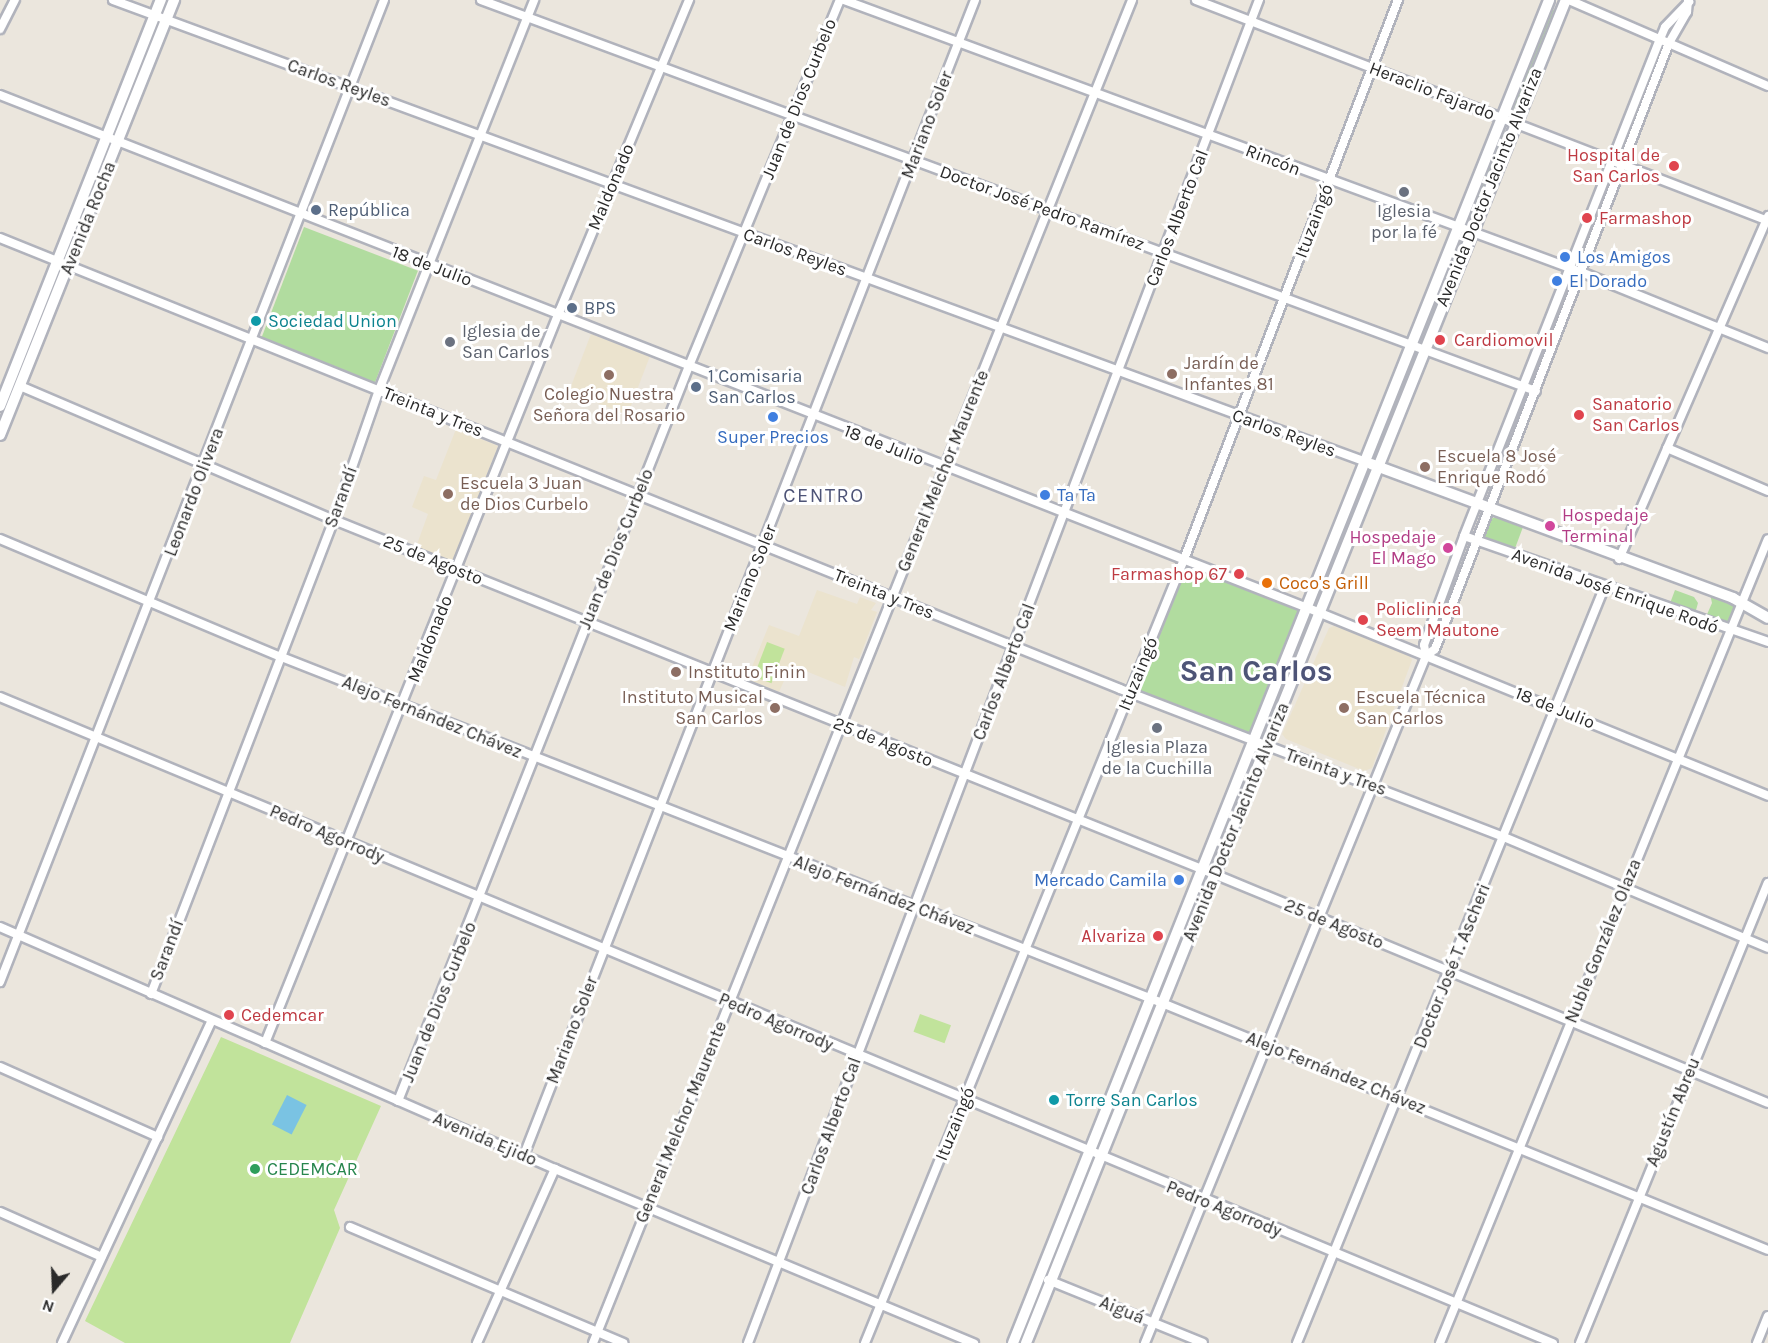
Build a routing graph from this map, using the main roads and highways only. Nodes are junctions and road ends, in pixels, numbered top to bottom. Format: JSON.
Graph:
{"nodes":[{"id":1,"x":161,"y":0,"type":"edge"},
{"id":2,"x":174,"y":0,"type":"edge"},
{"id":3,"x":1548,"y":1,"type":"edge"},
{"id":4,"x":1568,"y":3,"type":"edge"},
{"id":5,"x":63,"y":263,"type":"junction"},
{"id":6,"x":10,"y":382,"type":"edge"},
{"id":7,"x":0,"y":406,"type":"edge"},
{"id":8,"x":0,"y":435,"type":"edge"},
{"id":9,"x":1366,"y":462,"type":"junction"},
{"id":10,"x":1378,"y":467,"type":"junction"},
{"id":11,"x":1477,"y":504,"type":"joint"},
{"id":12,"x":1768,"y":618,"type":"edge"},
{"id":13,"x":1046,"y":1279,"type":"junction"},
{"id":14,"x":1013,"y":1343,"type":"edge"},
{"id":15,"x":1026,"y":1343,"type":"edge"}],
"edges":[{"from":1,"to":5,"type":"main road","name":"Avenida Rocha"},
{"from":2,"to":5,"type":"main road","name":"Avenida Rocha"},
{"from":3,"to":4,"type":"main road"},
{"from":3,"to":9,"type":"main road","name":"Avenida Doctor Jacinto Alvariza"},
{"from":4,"to":10,"type":"main road","name":"Avenida Doctor Jacinto Alvariza"},
{"from":5,"to":6,"type":"main road","name":"Avenida Rocha"},
{"from":6,"to":7,"type":"main road","name":"Avenida Rocha"},
{"from":6,"to":8,"type":"main road","name":"Avenida Rocha"},
{"from":9,"to":10,"type":"main road","name":"Carlos Reyles"},
{"from":9,"to":13,"type":"main road","name":"Avenida Doctor Jacinto Alvariza"},
{"from":10,"to":11,"type":"main road","name":"Carlos Reyles"},
{"from":10,"to":13,"type":"main road","name":"Avenida Doctor Jacinto Alvariza"},
{"from":11,"to":12,"type":"main road","name":"Avenida José Enrique Rodó"},
{"from":13,"to":14,"type":"main road","name":"Avenida Doctor Jacinto Alvariza"},
{"from":13,"to":15,"type":"main road","name":"Avenida Doctor Jacinto Alvariza"}]}
